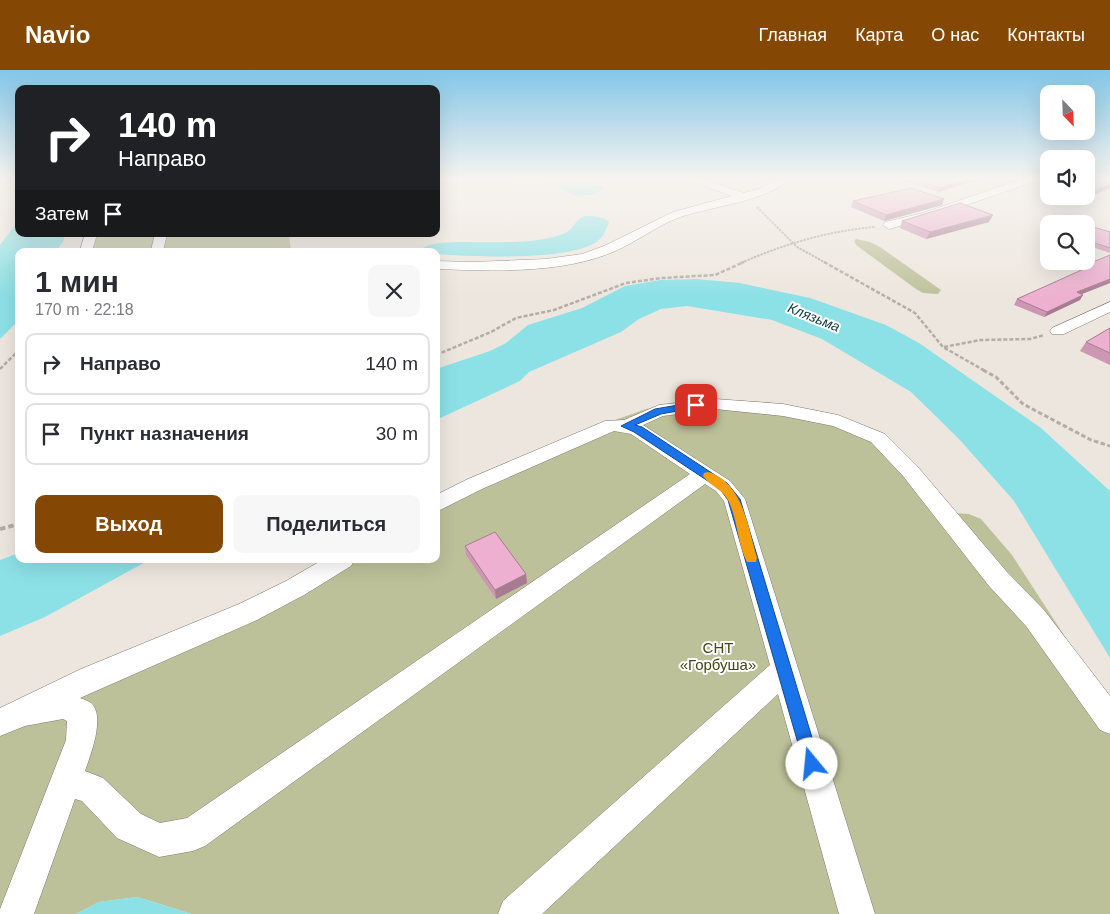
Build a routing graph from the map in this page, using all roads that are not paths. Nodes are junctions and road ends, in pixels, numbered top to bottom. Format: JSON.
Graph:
{"nodes":[{"id":1,"x":668,"y":218,"type":"edge"},
{"id":2,"x":914,"y":218,"type":"edge"},
{"id":3,"x":888,"y":225,"type":"road end"},
{"id":4,"x":440,"y":265,"type":"edge"},
{"id":5,"x":1110,"y":306,"type":"edge"},
{"id":6,"x":1058,"y":331,"type":"road end"},
{"id":7,"x":626,"y":426,"type":"junction"},
{"id":8,"x":705,"y":474,"type":"junction"},
{"id":9,"x":440,"y":502,"type":"edge"},
{"id":10,"x":336,"y":563,"type":"edge"},
{"id":11,"x":784,"y":670,"type":"junction"},
{"id":12,"x":12,"y":717,"type":"edge"},
{"id":13,"x":1110,"y":720,"type":"edge"},
{"id":14,"x":66,"y":780,"type":"junction"},
{"id":15,"x":16,"y":914,"type":"edge"},
{"id":16,"x":516,"y":914,"type":"edge"},
{"id":17,"x":858,"y":914,"type":"edge"}],
"edges":[{"from":1,"to":4,"type":"street"},
{"from":2,"to":3,"type":"street"},
{"from":5,"to":6,"type":"street"},
{"from":7,"to":8,"type":"street"},
{"from":7,"to":9,"type":"street"},
{"from":7,"to":13,"type":"street"},
{"from":8,"to":11,"type":"street"},
{"from":8,"to":14,"type":"street"},
{"from":10,"to":12,"type":"street"},
{"from":11,"to":16,"type":"street"},
{"from":11,"to":17,"type":"street"},
{"from":12,"to":14,"type":"street"},
{"from":14,"to":15,"type":"street"}]}
